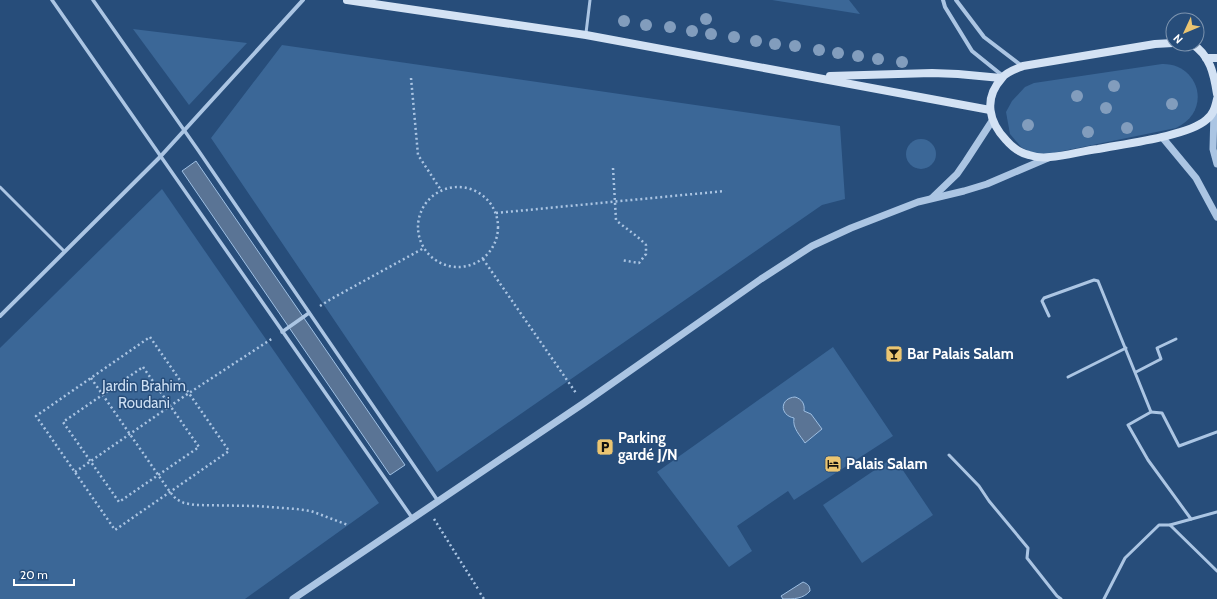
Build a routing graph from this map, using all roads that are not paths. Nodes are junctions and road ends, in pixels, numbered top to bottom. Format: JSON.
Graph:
{"nodes":[{"id":1,"x":52,"y":0,"type":"edge"},
{"id":2,"x":94,"y":0,"type":"edge"},
{"id":3,"x":303,"y":0,"type":"edge"},
{"id":4,"x":347,"y":0,"type":"edge"},
{"id":5,"x":590,"y":0,"type":"edge"},
{"id":6,"x":943,"y":0,"type":"edge"},
{"id":7,"x":956,"y":0,"type":"edge"},
{"id":8,"x":586,"y":35,"type":"junction"},
{"id":9,"x":1165,"y":43,"type":"edge"},
{"id":10,"x":1202,"y":52,"type":"edge"},
{"id":11,"x":1206,"y":58,"type":"junction"},
{"id":12,"x":1217,"y":58,"type":"edge"},
{"id":13,"x":1023,"y":66,"type":"junction"},
{"id":14,"x":806,"y":75,"type":"junction"},
{"id":15,"x":1002,"y":77,"type":"junction"},
{"id":16,"x":1217,"y":94,"type":"edge"},
{"id":17,"x":1217,"y":100,"type":"edge"},
{"id":18,"x":990,"y":110,"type":"junction"},
{"id":19,"x":1214,"y":111,"type":"junction"},
{"id":20,"x":992,"y":121,"type":"junction"},
{"id":21,"x":184,"y":131,"type":"junction"},
{"id":22,"x":1162,"y":137,"type":"junction"},
{"id":23,"x":160,"y":157,"type":"junction"},
{"id":24,"x":1049,"y":158,"type":"junction"},
{"id":25,"x":1217,"y":164,"type":"edge"},
{"id":26,"x":0,"y":187,"type":"edge"},
{"id":27,"x":932,"y":198,"type":"junction"},
{"id":28,"x":1217,"y":217,"type":"edge"},
{"id":29,"x":64,"y":251,"type":"junction"},
{"id":30,"x":309,"y":313,"type":"junction"},
{"id":31,"x":0,"y":316,"type":"edge"},
{"id":32,"x":1049,"y":316,"type":"dead end"},
{"id":33,"x":282,"y":332,"type":"junction"},
{"id":34,"x":1176,"y":339,"type":"dead end"},
{"id":35,"x":1126,"y":348,"type":"junction"},
{"id":36,"x":1136,"y":372,"type":"junction"},
{"id":37,"x":1068,"y":377,"type":"dead end"},
{"id":38,"x":1151,"y":412,"type":"junction"},
{"id":39,"x":1217,"y":432,"type":"edge"},
{"id":40,"x":949,"y":455,"type":"dead end"},
{"id":41,"x":438,"y":501,"type":"junction"},
{"id":42,"x":1217,"y":512,"type":"edge"},
{"id":43,"x":413,"y":519,"type":"junction"},
{"id":44,"x":1191,"y":520,"type":"junction"},
{"id":45,"x":1170,"y":525,"type":"junction"},
{"id":46,"x":1217,"y":571,"type":"edge"},
{"id":47,"x":293,"y":599,"type":"edge"},
{"id":48,"x":1061,"y":599,"type":"edge"},
{"id":49,"x":1104,"y":599,"type":"edge"}],
"edges":[{"from":1,"to":23,"type":"street"},
{"from":2,"to":21,"type":"street"},
{"from":3,"to":21,"type":"street"},
{"from":4,"to":8,"type":"main road"},
{"from":5,"to":8,"type":"lane"},
{"from":6,"to":15,"type":"street"},
{"from":7,"to":13,"type":"street"},
{"from":8,"to":14,"type":"main road"},
{"from":9,"to":13,"type":"main road"},
{"from":10,"to":11,"type":"main road"},
{"from":11,"to":12,"type":"main road"},
{"from":11,"to":16,"type":"main road"},
{"from":13,"to":15,"type":"main road"},
{"from":14,"to":15,"type":"main road"},
{"from":14,"to":18,"type":"main road"},
{"from":15,"to":18,"type":"main road"},
{"from":17,"to":19,"type":"main road"},
{"from":18,"to":20,"type":"main road"},
{"from":19,"to":22,"type":"main road"},
{"from":19,"to":25,"type":"street"},
{"from":20,"to":24,"type":"main road"},
{"from":20,"to":27,"type":"street"},
{"from":21,"to":23,"type":"street"},
{"from":21,"to":30,"type":"street"},
{"from":22,"to":24,"type":"main road"},
{"from":22,"to":28,"type":"street"},
{"from":23,"to":29,"type":"street"},
{"from":23,"to":33,"type":"street"},
{"from":24,"to":27,"type":"street"},
{"from":26,"to":29,"type":"lane"},
{"from":27,"to":41,"type":"street"},
{"from":29,"to":31,"type":"street"},
{"from":30,"to":33,"type":"street"},
{"from":30,"to":41,"type":"street"},
{"from":32,"to":35,"type":"lane"},
{"from":33,"to":43,"type":"street"},
{"from":34,"to":36,"type":"lane"},
{"from":35,"to":36,"type":"lane"},
{"from":35,"to":37,"type":"lane"},
{"from":36,"to":38,"type":"lane"},
{"from":38,"to":39,"type":"lane"},
{"from":38,"to":44,"type":"lane"},
{"from":40,"to":48,"type":"lane"},
{"from":41,"to":43,"type":"street"},
{"from":42,"to":44,"type":"lane"},
{"from":43,"to":47,"type":"street"},
{"from":44,"to":45,"type":"lane"},
{"from":45,"to":46,"type":"lane"},
{"from":45,"to":49,"type":"lane"}]}
